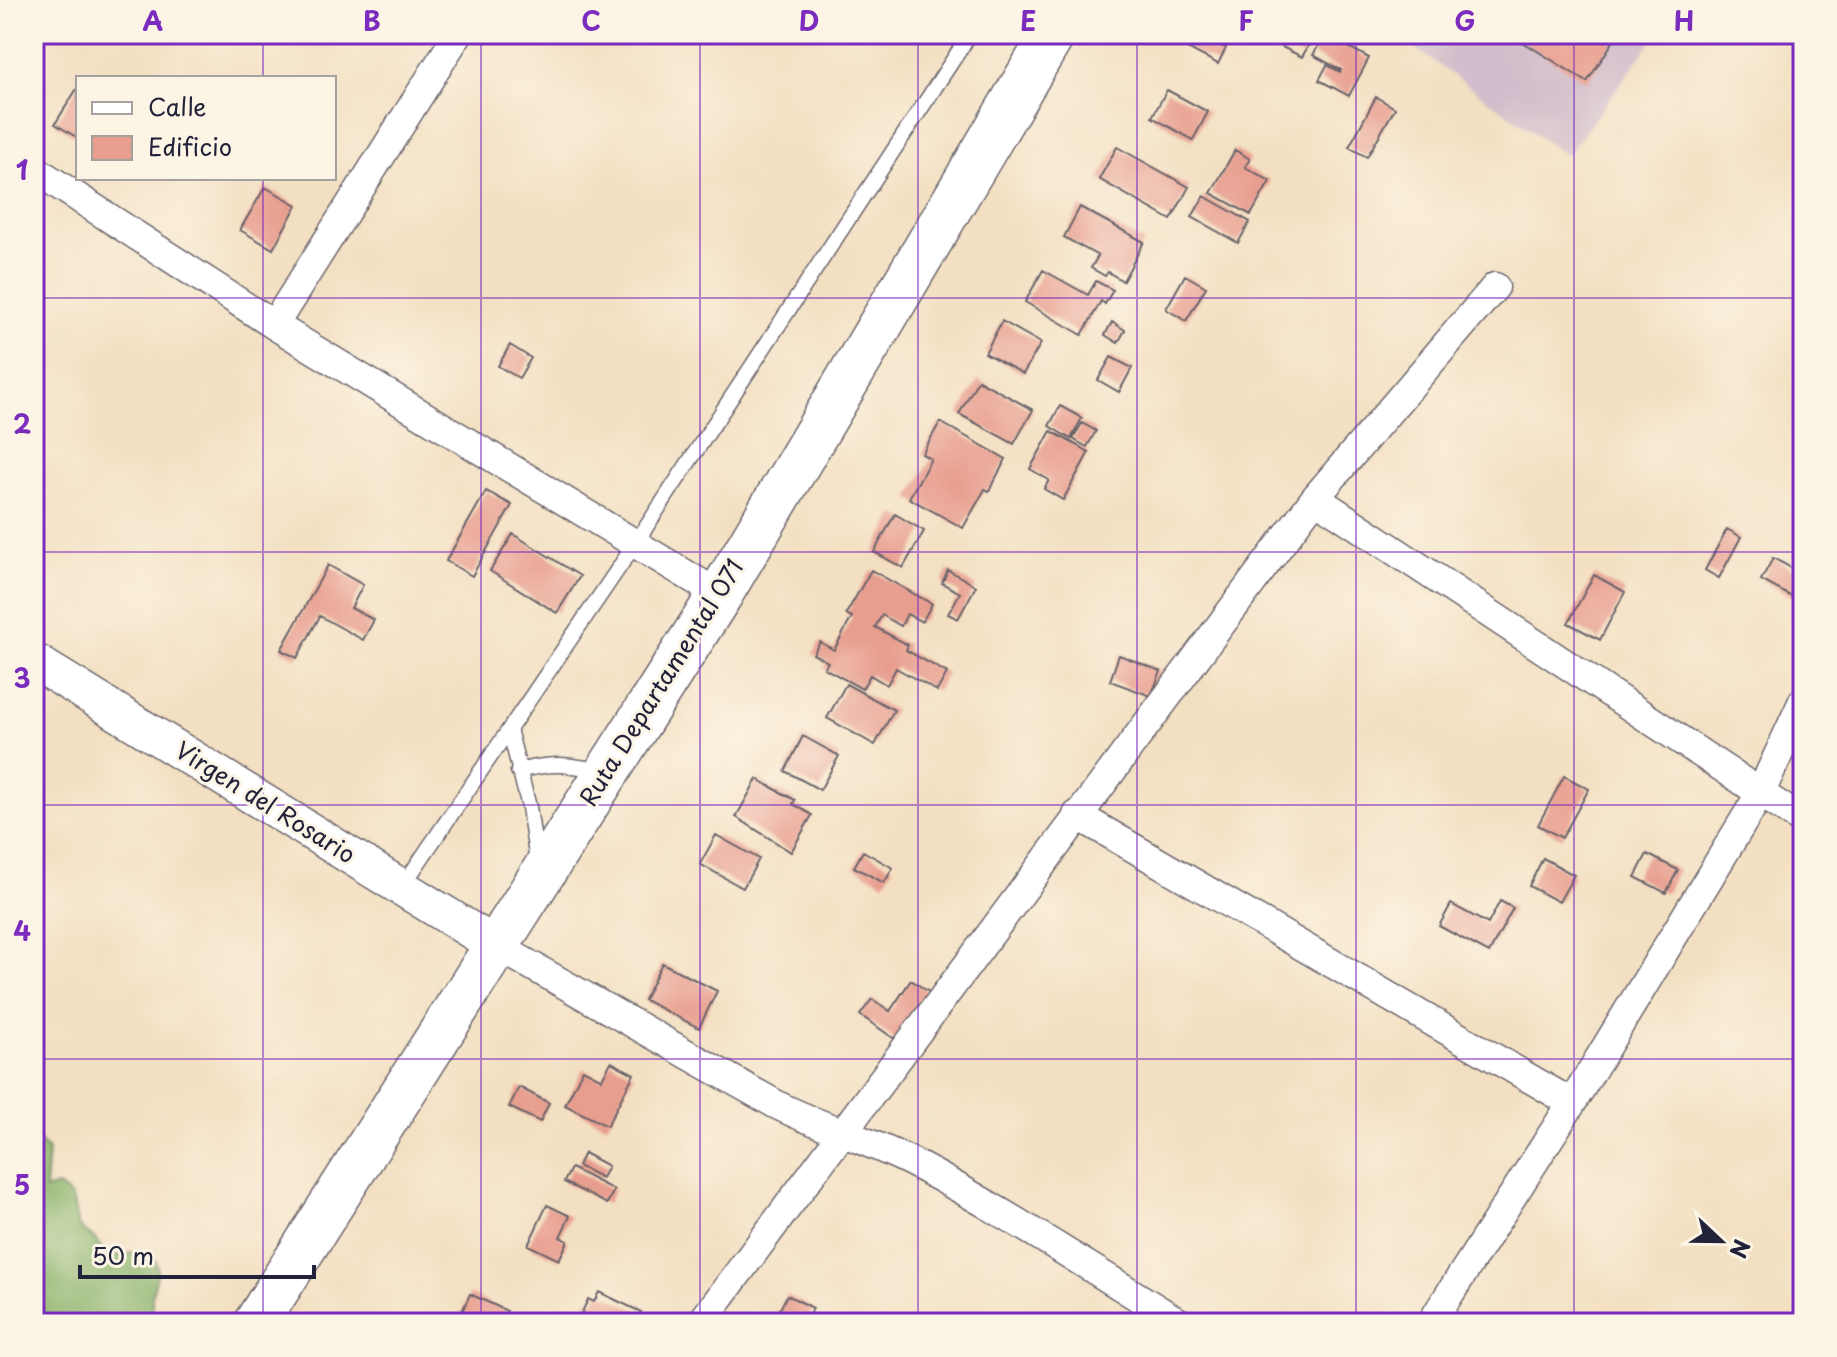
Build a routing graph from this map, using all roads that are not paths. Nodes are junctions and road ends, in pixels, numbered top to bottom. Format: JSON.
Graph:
{"nodes":[{"id":1,"x":458,"y":34,"type":"edge"},
{"id":2,"x":970,"y":34,"type":"edge"},
{"id":3,"x":1053,"y":34,"type":"edge"},
{"id":4,"x":34,"y":169,"type":"edge"},
{"id":5,"x":1495,"y":287,"type":"dead end"},
{"id":6,"x":274,"y":325,"type":"junction"},
{"id":7,"x":1315,"y":498,"type":"junction"},
{"id":8,"x":635,"y":544,"type":"junction"},
{"id":9,"x":720,"y":595,"type":"junction"},
{"id":10,"x":34,"y":661,"type":"edge"},
{"id":11,"x":1803,"y":701,"type":"edge"},
{"id":12,"x":509,"y":729,"type":"junction"},
{"id":13,"x":518,"y":771,"type":"junction"},
{"id":14,"x":606,"y":772,"type":"junction"},
{"id":15,"x":1760,"y":794,"type":"junction"},
{"id":16,"x":1077,"y":815,"type":"junction"},
{"id":17,"x":1803,"y":821,"type":"edge"},
{"id":18,"x":539,"y":876,"type":"junction"},
{"id":19,"x":402,"y":888,"type":"junction"},
{"id":20,"x":495,"y":945,"type":"junction"},
{"id":21,"x":1572,"y":1103,"type":"junction"},
{"id":22,"x":845,"y":1132,"type":"junction"},
{"id":23,"x":256,"y":1323,"type":"edge"},
{"id":24,"x":701,"y":1323,"type":"edge"},
{"id":25,"x":1180,"y":1323,"type":"edge"},
{"id":26,"x":1431,"y":1323,"type":"edge"}],
"edges":[{"from":1,"to":6,"type":"street"},
{"from":2,"to":8,"type":"lane"},
{"from":3,"to":9,"type":"main road","name":"Ruta Departamental 071"},
{"from":4,"to":6,"type":"street"},
{"from":5,"to":7,"type":"street"},
{"from":6,"to":8,"type":"street"},
{"from":7,"to":15,"type":"street"},
{"from":7,"to":16,"type":"street"},
{"from":8,"to":9,"type":"street"},
{"from":8,"to":12,"type":"lane"},
{"from":9,"to":14,"type":"main road","name":"Ruta Departamental 071"},
{"from":10,"to":19,"type":"street","name":"Virgen del Rosario"},
{"from":11,"to":15,"type":"street"},
{"from":12,"to":13,"type":"lane"},
{"from":12,"to":19,"type":"lane"},
{"from":13,"to":14,"type":"lane"},
{"from":13,"to":18,"type":"lane"},
{"from":14,"to":18,"type":"main road","name":"Ruta Departamental 071"},
{"from":15,"to":17,"type":"street"},
{"from":15,"to":21,"type":"street"},
{"from":16,"to":21,"type":"street"},
{"from":16,"to":22,"type":"street"},
{"from":18,"to":20,"type":"main road","name":"Ruta Departamental 071"},
{"from":19,"to":20,"type":"street","name":"Virgen del Rosario"},
{"from":20,"to":22,"type":"street"},
{"from":20,"to":23,"type":"main road","name":"Ruta Departamental 071"},
{"from":21,"to":26,"type":"street"},
{"from":22,"to":24,"type":"street"},
{"from":22,"to":25,"type":"street"}]}
